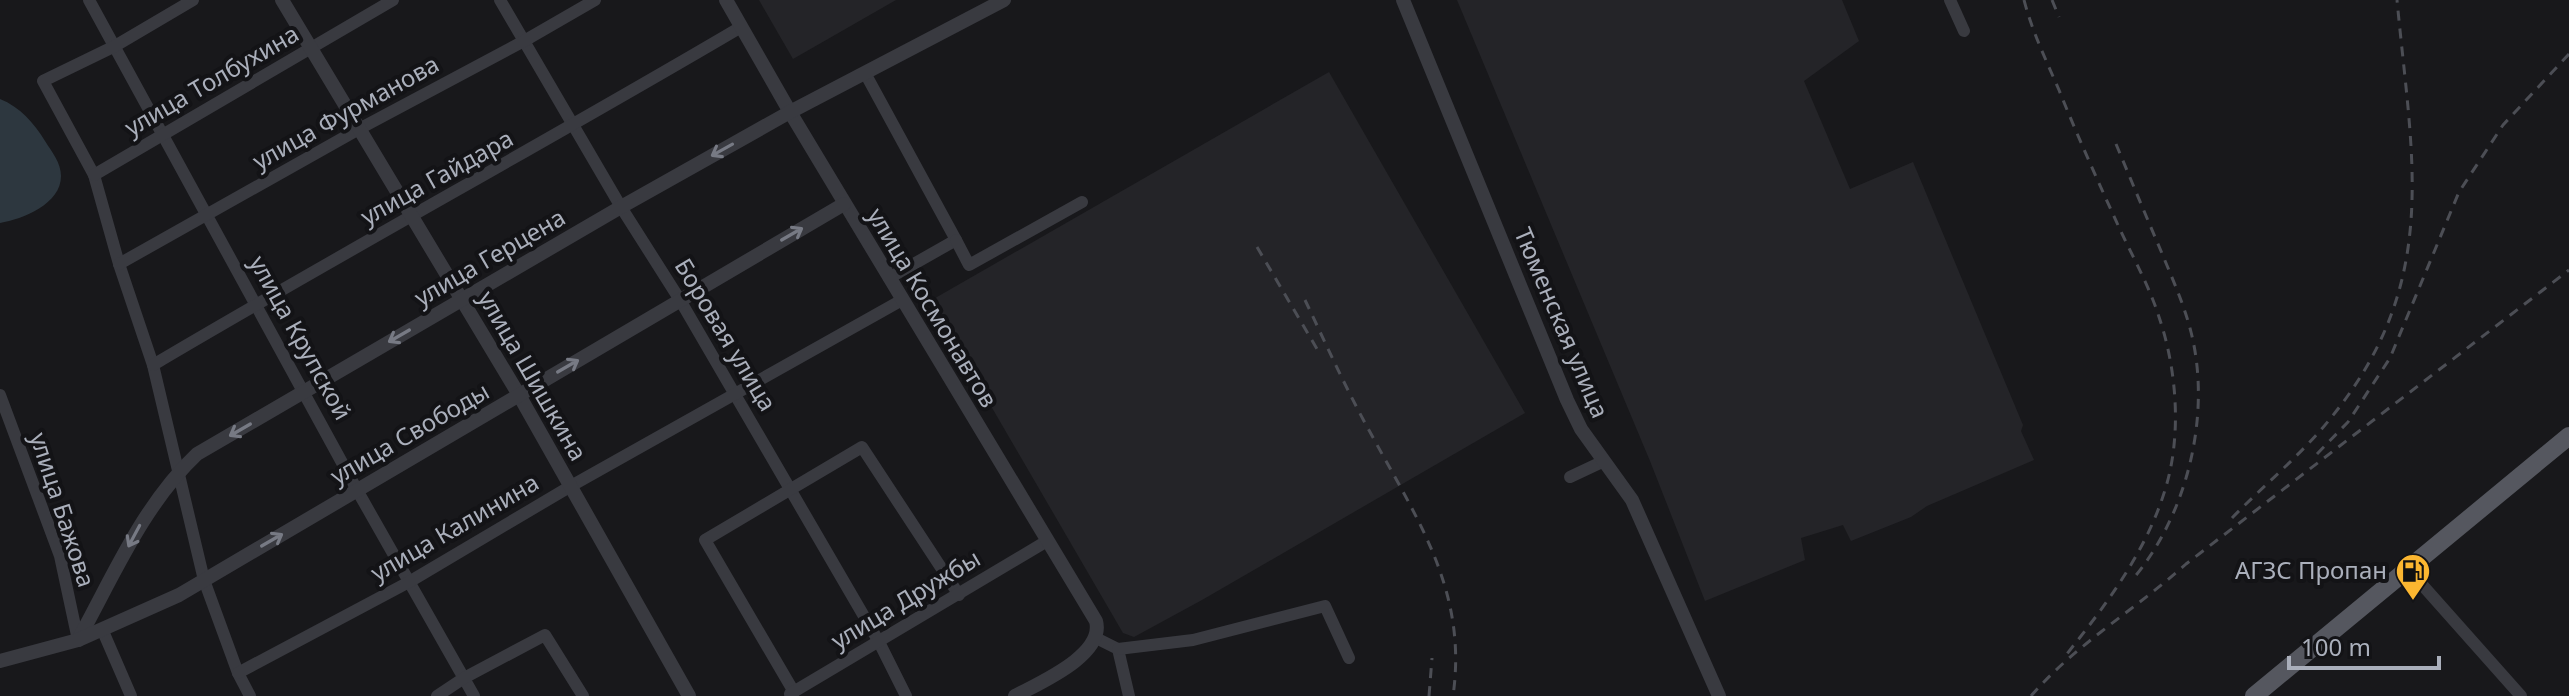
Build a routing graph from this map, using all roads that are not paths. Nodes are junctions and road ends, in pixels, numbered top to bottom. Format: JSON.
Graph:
{"nodes":[{"id":1,"x":89,"y":0,"type":"edge"},
{"id":2,"x":193,"y":0,"type":"edge"},
{"id":3,"x":282,"y":0,"type":"edge"},
{"id":4,"x":393,"y":0,"type":"edge"},
{"id":5,"x":500,"y":0,"type":"edge"},
{"id":6,"x":595,"y":0,"type":"edge"},
{"id":7,"x":726,"y":0,"type":"edge"},
{"id":8,"x":1004,"y":0,"type":"edge"},
{"id":9,"x":1403,"y":0,"type":"edge"},
{"id":10,"x":1950,"y":0,"type":"edge"},
{"id":11,"x":741,"y":27,"type":"junction"},
{"id":12,"x":1964,"y":31,"type":"dead end"},
{"id":13,"x":524,"y":41,"type":"junction"},
{"id":14,"x":115,"y":46,"type":"junction"},
{"id":15,"x":311,"y":48,"type":"junction"},
{"id":16,"x":865,"y":73,"type":"junction"},
{"id":17,"x":790,"y":112,"type":"junction"},
{"id":18,"x":573,"y":126,"type":"junction"},
{"id":19,"x":359,"y":129,"type":"junction"},
{"id":20,"x":163,"y":135,"type":"junction"},
{"id":21,"x":94,"y":175,"type":"junction"},
{"id":22,"x":1082,"y":202,"type":"dead end"},
{"id":23,"x":844,"y":204,"type":"junction"},
{"id":24,"x":621,"y":207,"type":"junction"},
{"id":25,"x":207,"y":215,"type":"junction"},
{"id":26,"x":412,"y":217,"type":"junction"},
{"id":27,"x":956,"y":240,"type":"junction"},
{"id":28,"x":119,"y":264,"type":"junction"},
{"id":29,"x":889,"y":278,"type":"junction"},
{"id":30,"x":461,"y":300,"type":"junction"},
{"id":31,"x":680,"y":300,"type":"junction"},
{"id":32,"x":902,"y":300,"type":"junction"},
{"id":33,"x":256,"y":304,"type":"junction"},
{"id":34,"x":153,"y":365,"type":"junction"},
{"id":35,"x":304,"y":392,"type":"junction"},
{"id":36,"x":734,"y":393,"type":"junction"},
{"id":37,"x":0,"y":395,"type":"edge"},
{"id":38,"x":519,"y":395,"type":"junction"},
{"id":39,"x":2569,"y":436,"type":"edge"},
{"id":40,"x":1604,"y":461,"type":"junction"},
{"id":41,"x":178,"y":472,"type":"junction"},
{"id":42,"x":1570,"y":477,"type":"dead end"},
{"id":43,"x":571,"y":486,"type":"junction"},
{"id":44,"x":790,"y":489,"type":"junction"},
{"id":45,"x":357,"y":490,"type":"junction"},
{"id":46,"x":1047,"y":541,"type":"junction"},
{"id":47,"x":2409,"y":570,"type":"junction"},
{"id":48,"x":204,"y":580,"type":"junction"},
{"id":49,"x":409,"y":582,"type":"junction"},
{"id":50,"x":959,"y":595,"type":"junction"},
{"id":51,"x":102,"y":629,"type":"junction"},
{"id":52,"x":1096,"y":638,"type":"junction"},
{"id":53,"x":78,"y":640,"type":"junction"},
{"id":54,"x":879,"y":642,"type":"junction"},
{"id":55,"x":1118,"y":649,"type":"junction"},
{"id":56,"x":1349,"y":658,"type":"dead end"},
{"id":57,"x":0,"y":661,"type":"edge"},
{"id":58,"x":238,"y":673,"type":"junction"},
{"id":59,"x":464,"y":678,"type":"junction"},
{"id":60,"x":791,"y":694,"type":"edge"},
{"id":61,"x":131,"y":696,"type":"edge"},
{"id":62,"x":250,"y":696,"type":"edge"},
{"id":63,"x":437,"y":696,"type":"edge"},
{"id":64,"x":474,"y":696,"type":"edge"},
{"id":65,"x":583,"y":696,"type":"edge"},
{"id":66,"x":689,"y":696,"type":"edge"},
{"id":67,"x":906,"y":696,"type":"edge"},
{"id":68,"x":1015,"y":696,"type":"edge"},
{"id":69,"x":1129,"y":696,"type":"edge"},
{"id":70,"x":1719,"y":696,"type":"edge"},
{"id":71,"x":2254,"y":696,"type":"edge"},
{"id":72,"x":2521,"y":696,"type":"edge"}],
"edges":[{"from":1,"to":14,"type":"street","name":"улица Крупской"},
{"from":2,"to":14,"type":"street"},
{"from":3,"to":15,"type":"street","name":"улица Шишкина"},
{"from":4,"to":15,"type":"street","name":"улица Толбухина"},
{"from":5,"to":13,"type":"street","name":"Боровая улица"},
{"from":6,"to":13,"type":"street","name":"улица Фурманова"},
{"from":7,"to":11,"type":"street","name":"улица Космонавтов"},
{"from":8,"to":16,"type":"street","name":"улица Герцена"},
{"from":9,"to":40,"type":"street","name":"Тюменская улица"},
{"from":10,"to":12,"type":"street"},
{"from":11,"to":17,"type":"street","name":"улица Космонавтов"},
{"from":11,"to":18,"type":"street","name":"улица Гайдара"},
{"from":13,"to":18,"type":"street","name":"Боровая улица"},
{"from":13,"to":19,"type":"street","name":"улица Фурманова"},
{"from":14,"to":20,"type":"street","name":"улица Крупской"},
{"from":14,"to":21,"type":"street"},
{"from":15,"to":19,"type":"street","name":"улица Шишкина"},
{"from":15,"to":20,"type":"street","name":"улица Толбухина"},
{"from":16,"to":17,"type":"street","name":"улица Герцена"},
{"from":16,"to":27,"type":"street"},
{"from":17,"to":23,"type":"street","name":"улица Космонавтов"},
{"from":17,"to":24,"type":"street","name":"улица Герцена","one_way":true},
{"from":18,"to":24,"type":"street","name":"Боровая улица"},
{"from":18,"to":26,"type":"street","name":"улица Гайдара"},
{"from":19,"to":25,"type":"street","name":"улица Фурманова"},
{"from":19,"to":26,"type":"street","name":"улица Шишкина"},
{"from":20,"to":21,"type":"street","name":"улица Толбухина"},
{"from":20,"to":25,"type":"street","name":"улица Крупской"},
{"from":21,"to":28,"type":"street"},
{"from":22,"to":27,"type":"street"},
{"from":23,"to":29,"type":"street","name":"улица Космонавтов"},
{"from":31,"to":23,"type":"street","name":"улица Свободы","one_way":true},
{"from":24,"to":30,"type":"street","name":"улица Герцена"},
{"from":24,"to":31,"type":"street","name":"Боровая улица"},
{"from":25,"to":28,"type":"street","name":"улица Фурманова"},
{"from":25,"to":33,"type":"street","name":"улица Крупской"},
{"from":26,"to":30,"type":"street","name":"улица Шишкина"},
{"from":26,"to":33,"type":"street","name":"улица Гайдара"},
{"from":27,"to":29,"type":"street"},
{"from":28,"to":34,"type":"street"},
{"from":29,"to":32,"type":"street","name":"улица Космонавтов"},
{"from":30,"to":35,"type":"street","name":"улица Герцена","one_way":true},
{"from":30,"to":38,"type":"street","name":"улица Шишкина"},
{"from":31,"to":36,"type":"street","name":"Боровая улица"},
{"from":38,"to":31,"type":"street","name":"улица Свободы","one_way":true},
{"from":32,"to":36,"type":"street","name":"улица Калинина"},
{"from":32,"to":46,"type":"street","name":"улица Космонавтов"},
{"from":33,"to":34,"type":"street","name":"улица Гайдара"},
{"from":33,"to":35,"type":"street","name":"улица Крупской"},
{"from":34,"to":41,"type":"street"},
{"from":35,"to":41,"type":"street","name":"улица Герцена","one_way":true},
{"from":35,"to":45,"type":"street","name":"улица Крупской"},
{"from":36,"to":43,"type":"street","name":"улица Калинина"},
{"from":36,"to":44,"type":"street","name":"Боровая улица"},
{"from":37,"to":53,"type":"street","name":"улица Бажова"},
{"from":38,"to":43,"type":"street","name":"улица Шишкина"},
{"from":38,"to":45,"type":"street","name":"улица Свободы"},
{"from":39,"to":47,"type":"main road"},
{"from":40,"to":42,"type":"street"},
{"from":40,"to":70,"type":"street","name":"Тюменская улица"},
{"from":41,"to":48,"type":"street"},
{"from":41,"to":53,"type":"street","name":"улица Герцена","one_way":true},
{"from":43,"to":49,"type":"street","name":"улица Калинина"},
{"from":43,"to":66,"type":"street","name":"улица Шишкина"},
{"from":44,"to":50,"type":"street"},
{"from":44,"to":54,"type":"street","name":"Боровая улица"},
{"from":44,"to":60,"type":"street"},
{"from":48,"to":45,"type":"street","name":"улица Свободы","one_way":true},
{"from":45,"to":49,"type":"street","name":"улица Крупской"},
{"from":46,"to":50,"type":"street","name":"улица Дружбы"},
{"from":46,"to":52,"type":"street","name":"улица Космонавтов"},
{"from":47,"to":71,"type":"main road"},
{"from":47,"to":72,"type":"street"},
{"from":48,"to":51,"type":"street","name":"улица Свободы"},
{"from":48,"to":58,"type":"street"},
{"from":49,"to":58,"type":"street","name":"улица Калинина"},
{"from":49,"to":59,"type":"street","name":"улица Крупской"},
{"from":50,"to":54,"type":"street","name":"улица Дружбы"},
{"from":51,"to":53,"type":"street","name":"улица Свободы"},
{"from":51,"to":61,"type":"street"},
{"from":52,"to":55,"type":"street"},
{"from":52,"to":68,"type":"street"},
{"from":53,"to":57,"type":"street"},
{"from":54,"to":60,"type":"street","name":"улица Дружбы"},
{"from":54,"to":67,"type":"street","name":"Боровая улица"},
{"from":55,"to":56,"type":"street"},
{"from":55,"to":69,"type":"street"},
{"from":58,"to":62,"type":"street"},
{"from":59,"to":63,"type":"street"},
{"from":59,"to":64,"type":"street","name":"улица Крупской"},
{"from":59,"to":65,"type":"street"}]}
